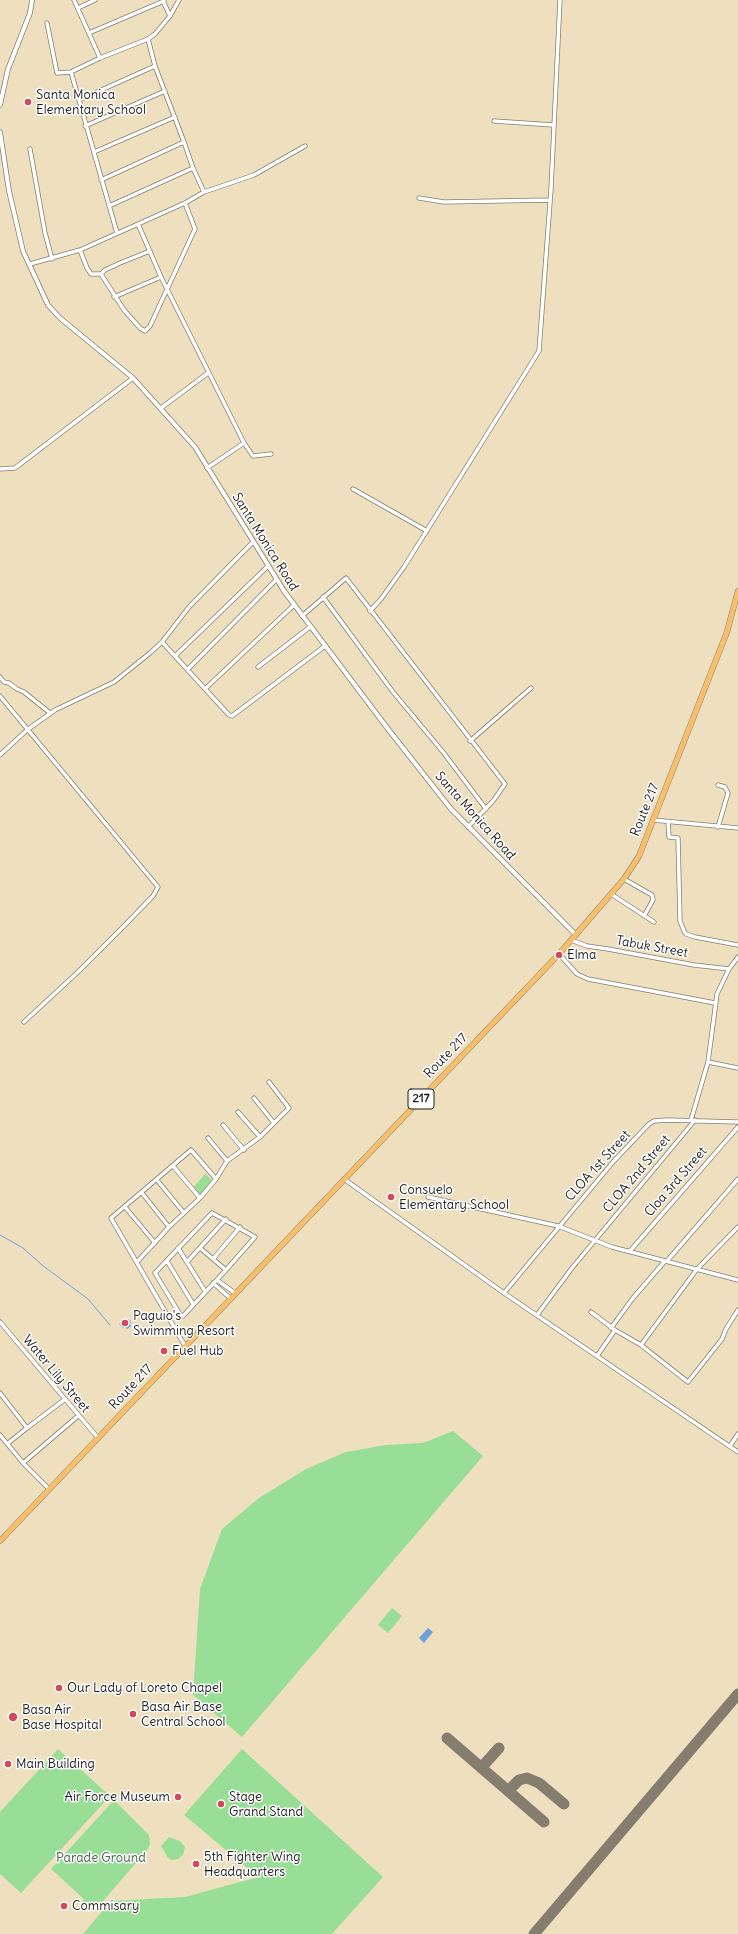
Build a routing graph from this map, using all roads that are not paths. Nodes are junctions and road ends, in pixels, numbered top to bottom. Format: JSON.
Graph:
{"nodes":[{"id":1,"x":32,"y":0,"type":"edge"},
{"id":2,"x":74,"y":0,"type":"edge"},
{"id":3,"x":95,"y":0,"type":"edge"},
{"id":4,"x":179,"y":0,"type":"edge"},
{"id":5,"x":560,"y":0,"type":"edge"},
{"id":6,"x":163,"y":1,"type":"edge"},
{"id":7,"x":78,"y":8,"type":"junction"},
{"id":8,"x":170,"y":16,"type":"junction"},
{"id":9,"x":47,"y":23,"type":"dead end"},
{"id":10,"x":89,"y":33,"type":"junction"},
{"id":11,"x":148,"y":39,"type":"junction"},
{"id":12,"x":100,"y":58,"type":"junction"},
{"id":13,"x":155,"y":66,"type":"junction"},
{"id":14,"x":71,"y":72,"type":"junction"},
{"id":15,"x":165,"y":91,"type":"junction"},
{"id":16,"x":79,"y":100,"type":"junction"},
{"id":17,"x":0,"y":105,"type":"edge"},
{"id":18,"x":175,"y":116,"type":"junction"},
{"id":19,"x":494,"y":121,"type":"dead end"},
{"id":20,"x":553,"y":125,"type":"junction"},
{"id":21,"x":85,"y":126,"type":"junction"},
{"id":22,"x":0,"y":132,"type":"edge"},
{"id":23,"x":184,"y":142,"type":"junction"},
{"id":24,"x":305,"y":146,"type":"dead end"},
{"id":25,"x":30,"y":149,"type":"dead end"},
{"id":26,"x":94,"y":152,"type":"junction"},
{"id":27,"x":193,"y":168,"type":"junction"},
{"id":28,"x":101,"y":180,"type":"junction"},
{"id":29,"x":204,"y":192,"type":"junction"},
{"id":30,"x":419,"y":198,"type":"dead end"},
{"id":31,"x":550,"y":200,"type":"junction"},
{"id":32,"x":185,"y":203,"type":"junction"},
{"id":33,"x":109,"y":206,"type":"junction"},
{"id":34,"x":138,"y":224,"type":"junction"},
{"id":35,"x":117,"y":233,"type":"junction"},
{"id":36,"x":80,"y":250,"type":"junction"},
{"id":37,"x":150,"y":251,"type":"junction"},
{"id":38,"x":52,"y":259,"type":"junction"},
{"id":39,"x":30,"y":264,"type":"junction"},
{"id":40,"x":101,"y":274,"type":"junction"},
{"id":41,"x":161,"y":277,"type":"junction"},
{"id":42,"x":167,"y":288,"type":"junction"},
{"id":43,"x":114,"y":297,"type":"junction"},
{"id":44,"x":208,"y":373,"type":"junction"},
{"id":45,"x":133,"y":378,"type":"junction"},
{"id":46,"x":161,"y":408,"type":"junction"},
{"id":47,"x":244,"y":443,"type":"junction"},
{"id":48,"x":271,"y":454,"type":"dead end"},
{"id":49,"x":207,"y":468,"type":"junction"},
{"id":50,"x":0,"y":469,"type":"edge"},
{"id":51,"x":353,"y":489,"type":"dead end"},
{"id":52,"x":427,"y":531,"type":"junction"},
{"id":53,"x":253,"y":542,"type":"junction"},
{"id":54,"x":268,"y":566,"type":"junction"},
{"id":55,"x":276,"y":580,"type":"junction"},
{"id":56,"x":738,"y":590,"type":"edge"},
{"id":57,"x":323,"y":597,"type":"junction"},
{"id":58,"x":294,"y":605,"type":"junction"},
{"id":59,"x":370,"y":611,"type":"junction"},
{"id":60,"x":302,"y":616,"type":"junction"},
{"id":61,"x":310,"y":627,"type":"junction"},
{"id":62,"x":162,"y":642,"type":"junction"},
{"id":63,"x":324,"y":646,"type":"junction"},
{"id":64,"x":175,"y":656,"type":"junction"},
{"id":65,"x":258,"y":666,"type":"dead end"},
{"id":66,"x":188,"y":669,"type":"junction"},
{"id":67,"x":0,"y":677,"type":"edge"},
{"id":68,"x":206,"y":688,"type":"junction"},
{"id":69,"x":531,"y":688,"type":"dead end"},
{"id":70,"x":0,"y":696,"type":"edge"},
{"id":71,"x":50,"y":713,"type":"junction"},
{"id":72,"x":28,"y":730,"type":"junction"},
{"id":73,"x":470,"y":741,"type":"junction"},
{"id":74,"x":0,"y":755,"type":"edge"},
{"id":75,"x":718,"y":785,"type":"dead end"},
{"id":76,"x":486,"y":809,"type":"junction"},
{"id":77,"x":653,"y":820,"type":"junction"},
{"id":78,"x":668,"y":822,"type":"junction"},
{"id":79,"x":468,"y":827,"type":"junction"},
{"id":80,"x":718,"y":827,"type":"junction"},
{"id":81,"x":738,"y":828,"type":"edge"},
{"id":82,"x":624,"y":879,"type":"junction"},
{"id":83,"x":611,"y":894,"type":"junction"},
{"id":84,"x":644,"y":916,"type":"junction"},
{"id":85,"x":654,"y":922,"type":"dead end"},
{"id":86,"x":576,"y":935,"type":"junction"},
{"id":87,"x":571,"y":940,"type":"junction"},
{"id":88,"x":738,"y":945,"type":"edge"},
{"id":89,"x":559,"y":954,"type":"junction"},
{"id":90,"x":738,"y":957,"type":"edge"},
{"id":91,"x":729,"y":969,"type":"junction"},
{"id":92,"x":715,"y":1003,"type":"junction"},
{"id":93,"x":24,"y":1022,"type":"dead end"},
{"id":94,"x":708,"y":1062,"type":"junction"},
{"id":95,"x":738,"y":1068,"type":"edge"},
{"id":96,"x":269,"y":1082,"type":"dead end"},
{"id":97,"x":254,"y":1098,"type":"dead end"},
{"id":98,"x":238,"y":1112,"type":"dead end"},
{"id":99,"x":693,"y":1120,"type":"junction"},
{"id":100,"x":738,"y":1122,"type":"edge"},
{"id":101,"x":274,"y":1123,"type":"junction"},
{"id":102,"x":223,"y":1125,"type":"dead end"},
{"id":103,"x":738,"y":1127,"type":"edge"},
{"id":104,"x":260,"y":1137,"type":"junction"},
{"id":105,"x":208,"y":1138,"type":"dead end"},
{"id":106,"x":244,"y":1150,"type":"junction"},
{"id":107,"x":227,"y":1161,"type":"junction"},
{"id":108,"x":173,"y":1166,"type":"junction"},
{"id":109,"x":216,"y":1179,"type":"junction"},
{"id":110,"x":344,"y":1179,"type":"junction"},
{"id":111,"x":738,"y":1179,"type":"edge"},
{"id":112,"x":157,"y":1180,"type":"junction"},
{"id":113,"x":142,"y":1193,"type":"junction"},
{"id":114,"x":428,"y":1197,"type":"dead end"},
{"id":115,"x":200,"y":1198,"type":"junction"},
{"id":116,"x":125,"y":1207,"type":"junction"},
{"id":117,"x":184,"y":1213,"type":"junction"},
{"id":118,"x":226,"y":1220,"type":"junction"},
{"id":119,"x":558,"y":1226,"type":"junction"},
{"id":120,"x":169,"y":1227,"type":"junction"},
{"id":121,"x":240,"y":1227,"type":"junction"},
{"id":122,"x":738,"y":1227,"type":"edge"},
{"id":123,"x":595,"y":1240,"type":"junction"},
{"id":124,"x":155,"y":1243,"type":"junction"},
{"id":125,"x":178,"y":1248,"type":"junction"},
{"id":126,"x":200,"y":1248,"type":"junction"},
{"id":127,"x":630,"y":1250,"type":"junction"},
{"id":128,"x":213,"y":1259,"type":"junction"},
{"id":129,"x":666,"y":1261,"type":"junction"},
{"id":130,"x":137,"y":1262,"type":"junction"},
{"id":131,"x":167,"y":1262,"type":"junction"},
{"id":132,"x":187,"y":1262,"type":"junction"},
{"id":133,"x":697,"y":1269,"type":"junction"},
{"id":134,"x":226,"y":1270,"type":"junction"},
{"id":135,"x":217,"y":1280,"type":"junction"},
{"id":136,"x":738,"y":1280,"type":"edge"},
{"id":137,"x":213,"y":1283,"type":"junction"},
{"id":138,"x":205,"y":1291,"type":"junction"},
{"id":139,"x":235,"y":1293,"type":"junction"},
{"id":140,"x":504,"y":1293,"type":"junction"},
{"id":141,"x":230,"y":1298,"type":"junction"},
{"id":142,"x":193,"y":1304,"type":"junction"},
{"id":143,"x":738,"y":1310,"type":"edge"},
{"id":144,"x":591,"y":1312,"type":"dead end"},
{"id":145,"x":537,"y":1314,"type":"junction"},
{"id":146,"x":0,"y":1322,"type":"edge"},
{"id":147,"x":613,"y":1329,"type":"junction"},
{"id":148,"x":641,"y":1345,"type":"junction"},
{"id":149,"x":185,"y":1346,"type":"junction"},
{"id":150,"x":597,"y":1356,"type":"junction"},
{"id":151,"x":0,"y":1393,"type":"edge"},
{"id":152,"x":64,"y":1400,"type":"junction"},
{"id":153,"x":78,"y":1416,"type":"junction"},
{"id":154,"x":27,"y":1428,"type":"junction"},
{"id":155,"x":738,"y":1434,"type":"edge"},
{"id":156,"x":0,"y":1435,"type":"edge"},
{"id":157,"x":98,"y":1438,"type":"junction"},
{"id":158,"x":7,"y":1444,"type":"junction"},
{"id":159,"x":730,"y":1446,"type":"junction"},
{"id":160,"x":738,"y":1452,"type":"edge"},
{"id":161,"x":23,"y":1463,"type":"junction"},
{"id":162,"x":49,"y":1489,"type":"junction"},
{"id":163,"x":0,"y":1541,"type":"edge"}],
"edges":[{"from":1,"to":17,"type":"street"},
{"from":2,"to":7,"type":"street"},
{"from":3,"to":7,"type":"street"},
{"from":4,"to":8,"type":"street"},
{"from":5,"to":20,"type":"street"},
{"from":6,"to":8,"type":"street"},
{"from":6,"to":10,"type":"street"},
{"from":7,"to":10,"type":"street"},
{"from":8,"to":11,"type":"street"},
{"from":9,"to":14,"type":"street"},
{"from":10,"to":12,"type":"street"},
{"from":11,"to":12,"type":"street"},
{"from":11,"to":13,"type":"street"},
{"from":12,"to":14,"type":"street"},
{"from":13,"to":15,"type":"street"},
{"from":13,"to":16,"type":"street"},
{"from":14,"to":16,"type":"street"},
{"from":15,"to":18,"type":"street"},
{"from":15,"to":21,"type":"street"},
{"from":16,"to":21,"type":"street"},
{"from":18,"to":23,"type":"street"},
{"from":18,"to":26,"type":"street"},
{"from":19,"to":20,"type":"street"},
{"from":20,"to":31,"type":"street"},
{"from":21,"to":26,"type":"street"},
{"from":22,"to":39,"type":"street","name":"Santa Monica Road"},
{"from":23,"to":27,"type":"street"},
{"from":23,"to":28,"type":"street"},
{"from":24,"to":29,"type":"street"},
{"from":25,"to":38,"type":"street"},
{"from":26,"to":28,"type":"street"},
{"from":27,"to":29,"type":"street"},
{"from":27,"to":33,"type":"street"},
{"from":28,"to":33,"type":"street"},
{"from":29,"to":32,"type":"street"},
{"from":30,"to":31,"type":"street"},
{"from":31,"to":52,"type":"street"},
{"from":32,"to":34,"type":"street"},
{"from":32,"to":42,"type":"street"},
{"from":33,"to":35,"type":"street"},
{"from":34,"to":35,"type":"street"},
{"from":34,"to":37,"type":"street"},
{"from":35,"to":36,"type":"street"},
{"from":36,"to":38,"type":"street"},
{"from":36,"to":40,"type":"street"},
{"from":37,"to":40,"type":"street"},
{"from":37,"to":41,"type":"street"},
{"from":38,"to":39,"type":"street"},
{"from":39,"to":45,"type":"street","name":"Santa Monica Road"},
{"from":40,"to":43,"type":"street"},
{"from":41,"to":42,"type":"street"},
{"from":41,"to":43,"type":"street"},
{"from":42,"to":43,"type":"street"},
{"from":42,"to":44,"type":"street"},
{"from":44,"to":46,"type":"street"},
{"from":44,"to":47,"type":"street"},
{"from":45,"to":46,"type":"street","name":"Santa Monica Road"},
{"from":45,"to":50,"type":"street"},
{"from":46,"to":49,"type":"street","name":"Santa Monica Road"},
{"from":47,"to":48,"type":"street"},
{"from":47,"to":49,"type":"street"},
{"from":49,"to":53,"type":"street","name":"Santa Monica Road"},
{"from":51,"to":52,"type":"street"},
{"from":52,"to":59,"type":"street"},
{"from":53,"to":54,"type":"street","name":"Santa Monica Road"},
{"from":53,"to":62,"type":"street"},
{"from":54,"to":55,"type":"street","name":"Santa Monica Road"},
{"from":54,"to":64,"type":"street"},
{"from":55,"to":58,"type":"street","name":"Santa Monica Road"},
{"from":55,"to":66,"type":"street"},
{"from":56,"to":77,"type":"main road","name":"Route 217","number":"217"},
{"from":57,"to":59,"type":"street"},
{"from":57,"to":60,"type":"street"},
{"from":57,"to":76,"type":"street"},
{"from":58,"to":60,"type":"street","name":"Santa Monica Road"},
{"from":58,"to":68,"type":"street"},
{"from":59,"to":73,"type":"street"},
{"from":60,"to":61,"type":"street","name":"Santa Monica Road"},
{"from":61,"to":63,"type":"street","name":"Santa Monica Road"},
{"from":61,"to":65,"type":"street"},
{"from":62,"to":64,"type":"street"},
{"from":62,"to":71,"type":"street"},
{"from":63,"to":68,"type":"street"},
{"from":63,"to":79,"type":"street","name":"Santa Monica Road"},
{"from":64,"to":66,"type":"street"},
{"from":66,"to":68,"type":"street"},
{"from":67,"to":71,"type":"street"},
{"from":69,"to":73,"type":"street"},
{"from":70,"to":72,"type":"street"},
{"from":71,"to":72,"type":"street"},
{"from":72,"to":74,"type":"street"},
{"from":72,"to":93,"type":"street"},
{"from":73,"to":76,"type":"street"},
{"from":75,"to":80,"type":"street"},
{"from":76,"to":79,"type":"street"},
{"from":77,"to":78,"type":"street"},
{"from":77,"to":82,"type":"main road","name":"Route 217","number":"217"},
{"from":78,"to":80,"type":"street"},
{"from":78,"to":88,"type":"street"},
{"from":79,"to":86,"type":"street","name":"Santa Monica Road"},
{"from":80,"to":81,"type":"street"},
{"from":82,"to":83,"type":"main road","name":"Route 217","number":"217"},
{"from":82,"to":84,"type":"street"},
{"from":83,"to":84,"type":"street"},
{"from":83,"to":86,"type":"main road","name":"Route 217","number":"217"},
{"from":84,"to":85,"type":"street"},
{"from":86,"to":87,"type":"main road","name":"Route 217","number":"217"},
{"from":87,"to":89,"type":"main road","name":"Route 217","number":"217"},
{"from":87,"to":91,"type":"street","name":"Tabuk Street"},
{"from":89,"to":92,"type":"street"},
{"from":89,"to":110,"type":"main road","name":"Route 217","number":"217"},
{"from":90,"to":91,"type":"street"},
{"from":91,"to":92,"type":"street"},
{"from":92,"to":94,"type":"street"},
{"from":94,"to":95,"type":"street"},
{"from":94,"to":99,"type":"street"},
{"from":96,"to":101,"type":"street"},
{"from":97,"to":101,"type":"street"},
{"from":98,"to":104,"type":"street"},
{"from":99,"to":100,"type":"street"},
{"from":99,"to":119,"type":"street","name":"CLOA 1st Street"},
{"from":99,"to":123,"type":"street","name":"CLOA 2nd Street"},
{"from":101,"to":104,"type":"street"},
{"from":102,"to":106,"type":"street"},
{"from":103,"to":127,"type":"street","name":"Cloa 3rd Street"},
{"from":104,"to":106,"type":"street"},
{"from":105,"to":107,"type":"street"},
{"from":106,"to":107,"type":"street"},
{"from":107,"to":109,"type":"street"},
{"from":108,"to":109,"type":"street"},
{"from":108,"to":112,"type":"street"},
{"from":108,"to":115,"type":"street"},
{"from":109,"to":115,"type":"street"},
{"from":110,"to":139,"type":"main road","name":"Route 217","number":"217"},
{"from":110,"to":140,"type":"street"},
{"from":111,"to":129,"type":"street"},
{"from":112,"to":113,"type":"street"},
{"from":112,"to":117,"type":"street"},
{"from":113,"to":116,"type":"street"},
{"from":113,"to":120,"type":"street"},
{"from":114,"to":119,"type":"street"},
{"from":115,"to":117,"type":"street"},
{"from":116,"to":124,"type":"street"},
{"from":116,"to":130,"type":"street"},
{"from":117,"to":120,"type":"street"},
{"from":118,"to":121,"type":"street"},
{"from":118,"to":125,"type":"street"},
{"from":118,"to":126,"type":"street"},
{"from":119,"to":123,"type":"street"},
{"from":119,"to":140,"type":"street","name":"CLOA 1st Street"},
{"from":120,"to":124,"type":"street"},
{"from":121,"to":128,"type":"street"},
{"from":121,"to":134,"type":"street"},
{"from":122,"to":133,"type":"street"},
{"from":123,"to":127,"type":"street"},
{"from":123,"to":145,"type":"street","name":"CLOA 2nd Street"},
{"from":124,"to":130,"type":"street"},
{"from":125,"to":131,"type":"street"},
{"from":125,"to":132,"type":"street"},
{"from":126,"to":128,"type":"street"},
{"from":126,"to":132,"type":"street"},
{"from":127,"to":129,"type":"street"},
{"from":128,"to":134,"type":"street"},
{"from":129,"to":133,"type":"street"},
{"from":129,"to":147,"type":"street"},
{"from":130,"to":149,"type":"street"},
{"from":131,"to":142,"type":"street"},
{"from":131,"to":142,"type":"street"},
{"from":132,"to":138,"type":"street"},
{"from":133,"to":136,"type":"street"},
{"from":133,"to":148,"type":"street"},
{"from":134,"to":135,"type":"street"},
{"from":135,"to":137,"type":"street"},
{"from":135,"to":139,"type":"street"},
{"from":137,"to":138,"type":"street"},
{"from":137,"to":141,"type":"street"},
{"from":138,"to":142,"type":"street"},
{"from":139,"to":141,"type":"main road","name":"Route 217","number":"217"},
{"from":140,"to":145,"type":"street"},
{"from":141,"to":149,"type":"main road","name":"Route 217","number":"217"},
{"from":143,"to":148,"type":"street"},
{"from":144,"to":147,"type":"street"},
{"from":145,"to":150,"type":"street"},
{"from":146,"to":152,"type":"street","name":"Water Lily Street"},
{"from":147,"to":148,"type":"street"},
{"from":147,"to":150,"type":"street"},
{"from":149,"to":157,"type":"main road","name":"Route 217","number":"217"},
{"from":150,"to":159,"type":"street"},
{"from":151,"to":154,"type":"street"},
{"from":152,"to":153,"type":"street","name":"Water Lily Street"},
{"from":152,"to":154,"type":"street"},
{"from":153,"to":157,"type":"street","name":"Water Lily Street"},
{"from":153,"to":161,"type":"street"},
{"from":154,"to":158,"type":"street"},
{"from":155,"to":159,"type":"street"},
{"from":156,"to":158,"type":"street"},
{"from":157,"to":162,"type":"main road","name":"Route 217","number":"217"},
{"from":158,"to":161,"type":"street"},
{"from":159,"to":160,"type":"street"},
{"from":161,"to":162,"type":"street"},
{"from":162,"to":163,"type":"main road","name":"Route 217","number":"217"}]}
